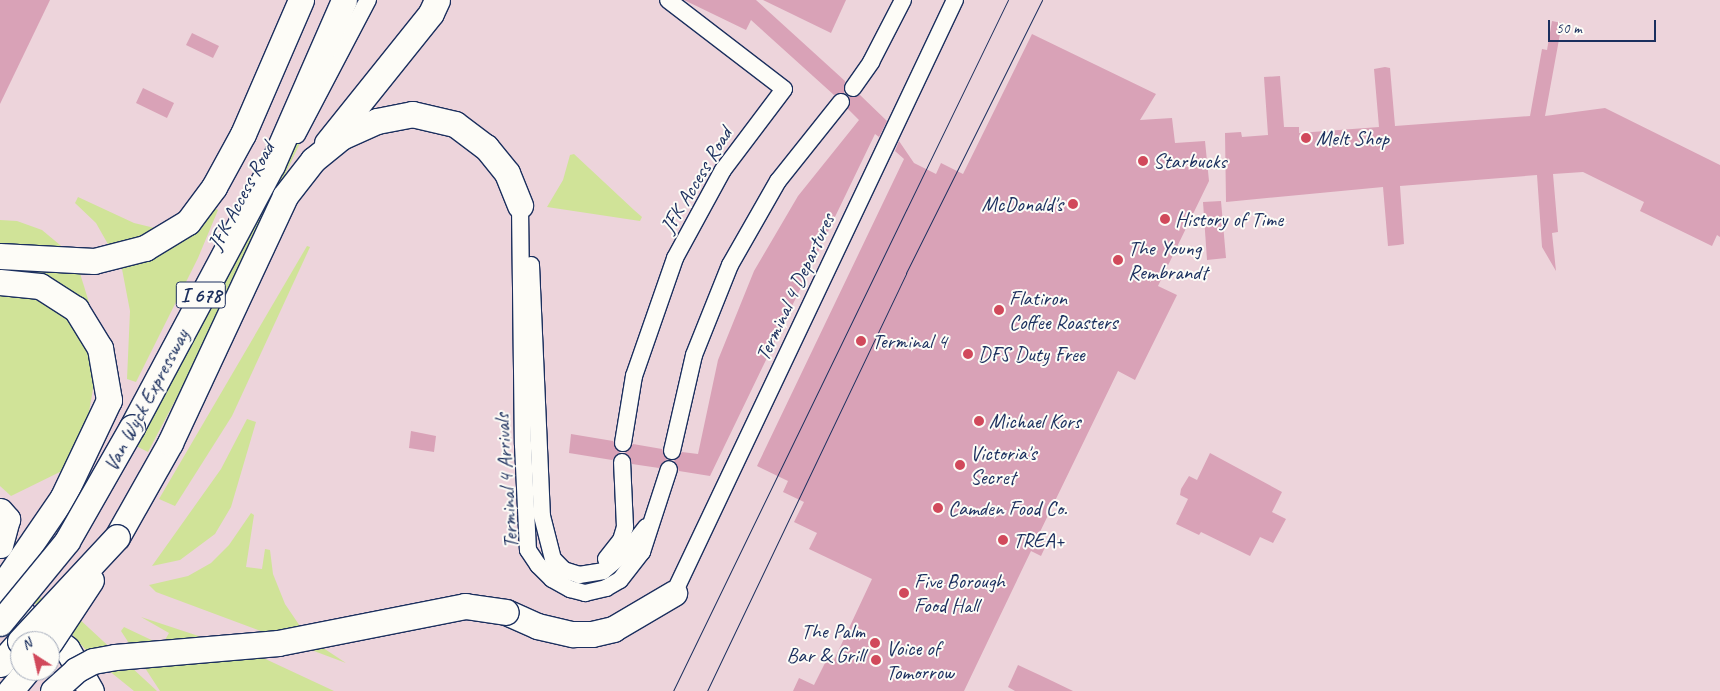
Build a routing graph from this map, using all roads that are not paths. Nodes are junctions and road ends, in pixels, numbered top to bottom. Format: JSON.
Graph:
{"nodes":[{"id":1,"x":301,"y":0,"type":"edge"},
{"id":2,"x":344,"y":0,"type":"edge"},
{"id":3,"x":368,"y":0,"type":"edge"},
{"id":4,"x":436,"y":0,"type":"edge"},
{"id":5,"x":668,"y":0,"type":"edge"},
{"id":6,"x":903,"y":0,"type":"edge"},
{"id":7,"x":955,"y":0,"type":"edge"},
{"id":8,"x":853,"y":88,"type":"dead end"},
{"id":9,"x":841,"y":102,"type":"dead end"},
{"id":10,"x":313,"y":160,"type":"junction"},
{"id":11,"x":520,"y":206,"type":"junction"},
{"id":12,"x":0,"y":256,"type":"edge"},
{"id":13,"x":0,"y":282,"type":"edge"},
{"id":14,"x":138,"y":417,"type":"junction"},
{"id":15,"x":623,"y":443,"type":"dead end"},
{"id":16,"x":672,"y":451,"type":"dead end"},
{"id":17,"x":622,"y":462,"type":"dead end"},
{"id":18,"x":669,"y":469,"type":"dead end"},
{"id":19,"x":4,"y":515,"type":"edge"},
{"id":20,"x":654,"y":515,"type":"junction"},
{"id":21,"x":117,"y":537,"type":"junction"},
{"id":22,"x":0,"y":545,"type":"edge"},
{"id":23,"x":579,"y":574,"type":"junction"},
{"id":24,"x":0,"y":589,"type":"edge"},
{"id":25,"x":674,"y":593,"type":"joint"},
{"id":26,"x":0,"y":596,"type":"edge"},
{"id":27,"x":0,"y":623,"type":"edge"},
{"id":28,"x":29,"y":631,"type":"edge"},
{"id":29,"x":57,"y":631,"type":"edge"},
{"id":30,"x":10,"y":652,"type":"edge"},
{"id":31,"x":0,"y":664,"type":"edge"},
{"id":32,"x":18,"y":681,"type":"edge"},
{"id":33,"x":10,"y":691,"type":"edge"},
{"id":34,"x":53,"y":691,"type":"edge"},
{"id":35,"x":91,"y":691,"type":"edge"}],
"edges":[{"from":1,"to":12,"type":"highway"},
{"from":2,"to":14,"type":"highway","name":"Van Wyck Expressway","number":"I 678"},
{"from":3,"to":14,"type":"street","name":"JFK Access Road"},
{"from":4,"to":10,"type":"highway","name":"Van Wyck Expressway"},
{"from":5,"to":15,"type":"street","name":"JFK Access Road"},
{"from":6,"to":8,"type":"street"},
{"from":7,"to":25,"type":"street","name":"Terminal 4 Departures"},
{"from":9,"to":16,"type":"street"},
{"from":10,"to":11,"type":"highway"},
{"from":10,"to":21,"type":"highway","name":"Van Wyck Expressway","number":"I 678"},
{"from":11,"to":20,"type":"street","name":"Terminal 4 Arrivals"},
{"from":11,"to":23,"type":"street"},
{"from":13,"to":24,"type":"highway"},
{"from":14,"to":27,"type":"highway","name":"Van Wyck Expressway","number":"I 678","bridge":true},
{"from":17,"to":23,"type":"street"},
{"from":18,"to":20,"type":"street","name":"Terminal 4 Arrivals"},
{"from":19,"to":22,"type":"highway"},
{"from":20,"to":23,"type":"street"},
{"from":21,"to":28,"type":"highway","name":"Van Wyck Expressway","number":"I 678","bridge":true},
{"from":21,"to":29,"type":"highway","bridge":true},
{"from":25,"to":34,"type":"highway","bridge":true},
{"from":26,"to":35,"type":"highway"},
{"from":30,"to":31,"type":"highway","name":"Van Wyck Expressway","number":"I 678"},
{"from":32,"to":33,"type":"highway"}]}
